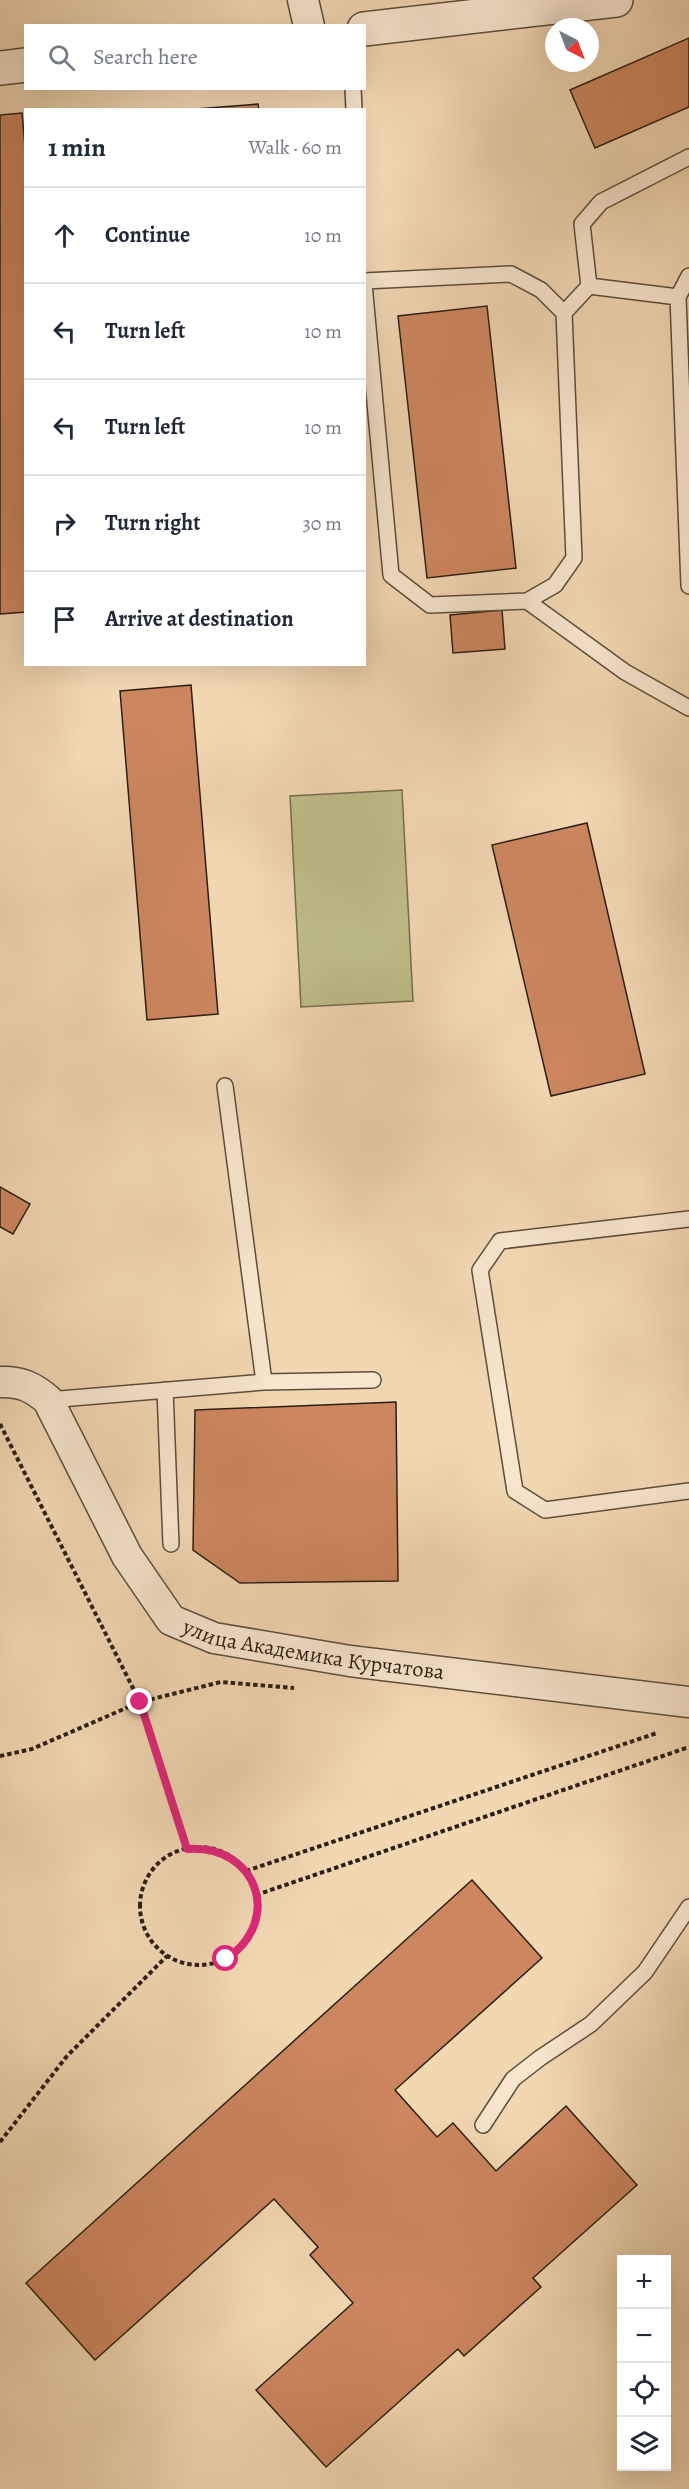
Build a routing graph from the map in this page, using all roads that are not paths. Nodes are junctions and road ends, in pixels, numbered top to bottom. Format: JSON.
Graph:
{"nodes":[{"id":1,"x":303,"y":0,"type":"edge"},
{"id":2,"x":616,"y":0,"type":"edge"},
{"id":3,"x":309,"y":24,"type":"edge"},
{"id":4,"x":366,"y":29,"type":"edge"},
{"id":5,"x":24,"y":64,"type":"edge"},
{"id":6,"x":0,"y":68,"type":"edge"},
{"id":7,"x":353,"y":90,"type":"edge"},
{"id":8,"x":354,"y":108,"type":"edge"},
{"id":9,"x":689,"y":157,"type":"edge"},
{"id":10,"x":689,"y":276,"type":"edge"},
{"id":11,"x":366,"y":282,"type":"edge"},
{"id":12,"x":589,"y":286,"type":"junction"},
{"id":13,"x":678,"y":297,"type":"junction"},
{"id":14,"x":366,"y":303,"type":"edge"},
{"id":15,"x":564,"y":313,"type":"junction"},
{"id":16,"x":689,"y":586,"type":"edge"},
{"id":17,"x":527,"y":601,"type":"junction"},
{"id":18,"x":689,"y":708,"type":"edge"},
{"id":19,"x":225,"y":1086,"type":"dead end"},
{"id":20,"x":689,"y":1219,"type":"edge"},
{"id":21,"x":373,"y":1380,"type":"dead end"},
{"id":22,"x":0,"y":1382,"type":"edge"},
{"id":23,"x":264,"y":1382,"type":"junction"},
{"id":24,"x":165,"y":1390,"type":"junction"},
{"id":25,"x":48,"y":1400,"type":"junction"},
{"id":26,"x":689,"y":1491,"type":"edge"},
{"id":27,"x":171,"y":1544,"type":"dead end"},
{"id":28,"x":689,"y":1702,"type":"edge"},
{"id":29,"x":689,"y":1907,"type":"edge"},
{"id":30,"x":483,"y":2126,"type":"dead end"}],
"edges":[{"from":1,"to":3,"type":"street"},
{"from":2,"to":4,"type":"street"},
{"from":5,"to":6,"type":"street"},
{"from":7,"to":8,"type":"lane"},
{"from":9,"to":12,"type":"lane"},
{"from":10,"to":13,"type":"lane"},
{"from":11,"to":15,"type":"lane"},
{"from":12,"to":13,"type":"lane"},
{"from":12,"to":15,"type":"lane"},
{"from":13,"to":16,"type":"lane"},
{"from":14,"to":17,"type":"lane"},
{"from":15,"to":17,"type":"lane"},
{"from":17,"to":18,"type":"lane"},
{"from":19,"to":23,"type":"lane"},
{"from":20,"to":26,"type":"lane"},
{"from":21,"to":23,"type":"lane"},
{"from":22,"to":25,"type":"street"},
{"from":23,"to":24,"type":"lane"},
{"from":24,"to":25,"type":"lane"},
{"from":24,"to":27,"type":"lane"},
{"from":25,"to":28,"type":"street","name":"улица Академика Курчатова"},
{"from":29,"to":30,"type":"lane"}]}
